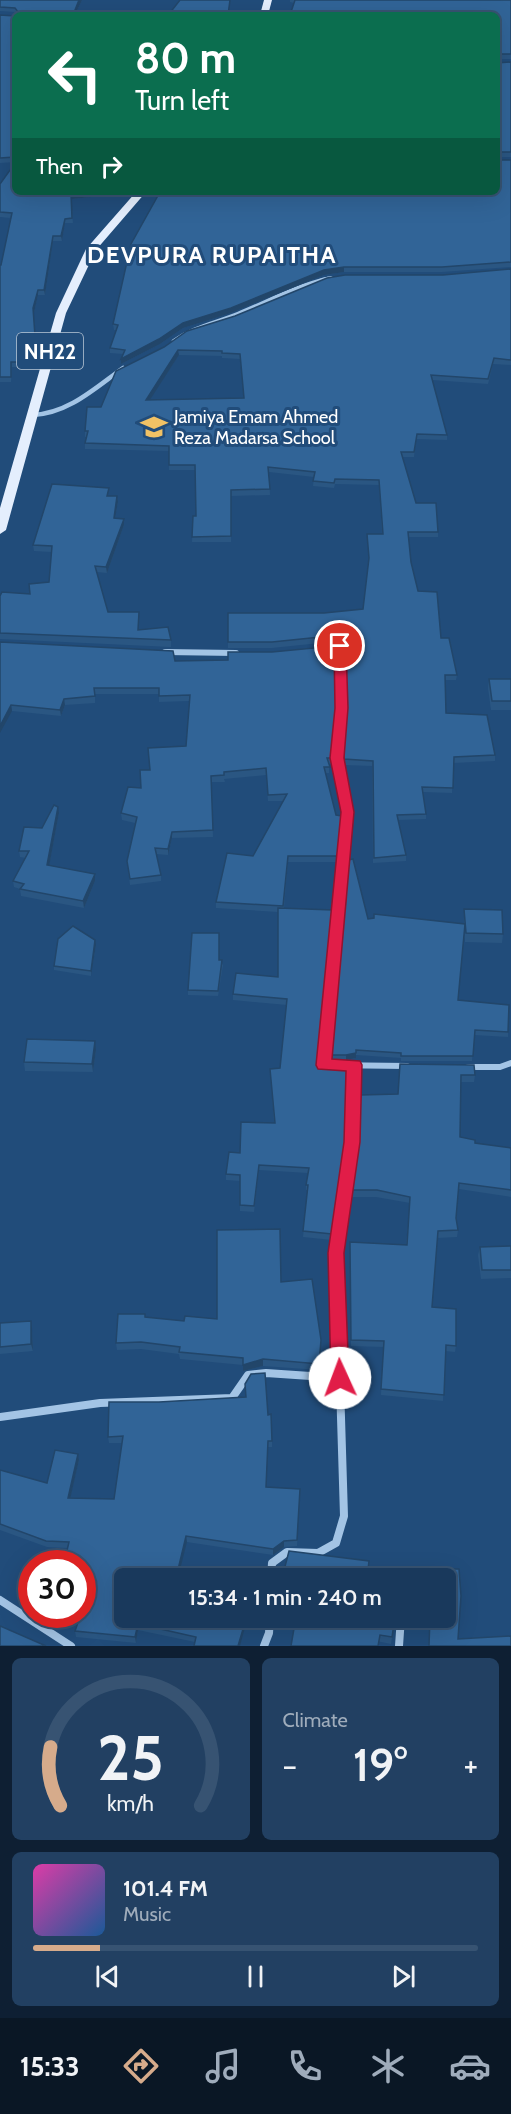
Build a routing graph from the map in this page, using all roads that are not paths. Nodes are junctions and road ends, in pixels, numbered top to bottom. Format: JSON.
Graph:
{"nodes":[{"id":1,"x":138,"y":195,"type":"edge"},
{"id":2,"x":333,"y":278,"type":"edge"},
{"id":3,"x":169,"y":344,"type":"edge"},
{"id":4,"x":132,"y":363,"type":"edge"},
{"id":5,"x":33,"y":415,"type":"junction"},
{"id":6,"x":0,"y":530,"type":"edge"},
{"id":7,"x":318,"y":648,"type":"edge"},
{"id":8,"x":161,"y":652,"type":"edge"},
{"id":9,"x":242,"y":653,"type":"edge"},
{"id":10,"x":511,"y":1063,"type":"edge"},
{"id":11,"x":354,"y":1065,"type":"junction"},
{"id":12,"x":410,"y":1066,"type":"edge"},
{"id":13,"x":455,"y":1067,"type":"edge"},
{"id":14,"x":340,"y":1378,"type":"junction"},
{"id":15,"x":0,"y":1417,"type":"edge"},
{"id":16,"x":272,"y":1568,"type":"edge"},
{"id":17,"x":0,"y":1600,"type":"edge"},
{"id":18,"x":269,"y":1628,"type":"edge"},
{"id":19,"x":400,"y":1628,"type":"edge"},
{"id":20,"x":71,"y":1646,"type":"edge"},
{"id":21,"x":264,"y":1646,"type":"edge"},
{"id":22,"x":399,"y":1646,"type":"edge"}],
"edges":[{"from":1,"to":5,"type":"main road","number":"NH22"},
{"from":2,"to":3,"type":"street"},
{"from":4,"to":5,"type":"street"},
{"from":5,"to":6,"type":"main road","number":"NH22"},
{"from":7,"to":11,"type":"street"},
{"from":8,"to":9,"type":"street"},
{"from":10,"to":13,"type":"street"},
{"from":11,"to":12,"type":"street"},
{"from":11,"to":14,"type":"street"},
{"from":14,"to":15,"type":"street"},
{"from":14,"to":16,"type":"street"},
{"from":17,"to":20,"type":"street"},
{"from":18,"to":21,"type":"street"},
{"from":19,"to":22,"type":"street"}]}
